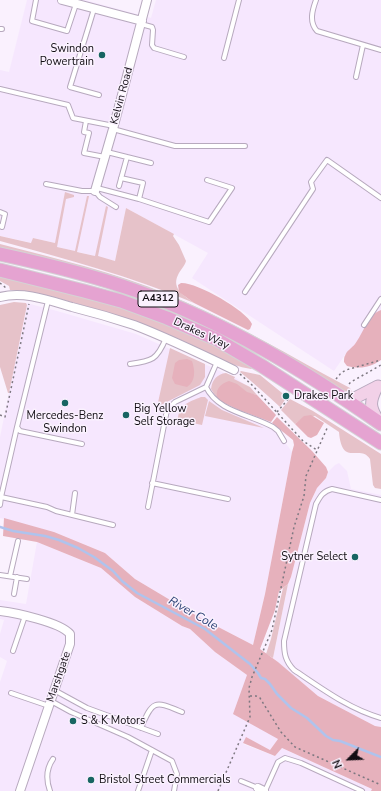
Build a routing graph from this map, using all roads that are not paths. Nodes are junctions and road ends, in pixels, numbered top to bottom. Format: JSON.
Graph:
{"nodes":[{"id":1,"x":36,"y":0,"type":"edge"},
{"id":2,"x":62,"y":0,"type":"edge"},
{"id":3,"x":147,"y":0,"type":"edge"},
{"id":4,"x":239,"y":0,"type":"edge"},
{"id":5,"x":316,"y":0,"type":"edge"},
{"id":6,"x":76,"y":4,"type":"junction"},
{"id":7,"x":94,"y":9,"type":"junction"},
{"id":8,"x":142,"y":23,"type":"junction"},
{"id":9,"x":364,"y":46,"type":"junction"},
{"id":10,"x":381,"y":50,"type":"edge"},
{"id":11,"x":184,"y":57,"type":"dead end"},
{"id":12,"x":224,"y":58,"type":"dead end"},
{"id":13,"x":356,"y":77,"type":"dead end"},
{"id":14,"x":0,"y":89,"type":"edge"},
{"id":15,"x":99,"y":95,"type":"dead end"},
{"id":16,"x":86,"y":121,"type":"junction"},
{"id":17,"x":114,"y":128,"type":"junction"},
{"id":18,"x":245,"y":146,"type":"dead end"},
{"id":19,"x":106,"y":154,"type":"junction"},
{"id":20,"x":126,"y":157,"type":"junction"},
{"id":21,"x":151,"y":164,"type":"dead end"},
{"id":22,"x":121,"y":178,"type":"junction"},
{"id":23,"x":207,"y":180,"type":"dead end"},
{"id":24,"x":46,"y":184,"type":"dead end"},
{"id":25,"x":119,"y":186,"type":"dead end"},
{"id":26,"x":96,"y":189,"type":"junction"},
{"id":27,"x":381,"y":198,"type":"edge"},
{"id":28,"x":139,"y":199,"type":"junction"},
{"id":29,"x":116,"y":207,"type":"dead end"},
{"id":30,"x":0,"y":212,"type":"edge"},
{"id":31,"x":0,"y":226,"type":"edge"},
{"id":32,"x":0,"y":254,"type":"edge"},
{"id":33,"x":0,"y":270,"type":"edge"},
{"id":34,"x":245,"y":292,"type":"dead end"},
{"id":35,"x":0,"y":298,"type":"edge"},
{"id":36,"x":381,"y":299,"type":"edge"},
{"id":37,"x":48,"y":300,"type":"junction"},
{"id":38,"x":364,"y":325,"type":"dead end"},
{"id":39,"x":166,"y":338,"type":"junction"},
{"id":40,"x":217,"y":362,"type":"junction"},
{"id":41,"x":130,"y":364,"type":"dead end"},
{"id":42,"x":234,"y":370,"type":"road end"},
{"id":43,"x":206,"y":386,"type":"junction"},
{"id":44,"x":379,"y":386,"type":"edge"},
{"id":45,"x":349,"y":401,"type":"junction"},
{"id":46,"x":380,"y":423,"type":"edge"},
{"id":47,"x":17,"y":427,"type":"junction"},
{"id":48,"x":381,"y":436,"type":"edge"},
{"id":49,"x":284,"y":441,"type":"dead end"},
{"id":50,"x":82,"y":444,"type":"dead end"},
{"id":51,"x":381,"y":444,"type":"edge"},
{"id":52,"x":152,"y":483,"type":"junction"},
{"id":53,"x":75,"y":493,"type":"dead end"},
{"id":54,"x":2,"y":497,"type":"junction"},
{"id":55,"x":228,"y":499,"type":"dead end"},
{"id":56,"x":381,"y":500,"type":"edge"},
{"id":57,"x":0,"y":505,"type":"edge"},
{"id":58,"x":148,"y":507,"type":"dead end"},
{"id":59,"x":72,"y":515,"type":"junction"},
{"id":60,"x":113,"y":525,"type":"dead end"},
{"id":61,"x":18,"y":541,"type":"dead end"},
{"id":62,"x":0,"y":575,"type":"edge"},
{"id":63,"x":10,"y":576,"type":"junction"},
{"id":64,"x":17,"y":577,"type":"junction"},
{"id":65,"x":27,"y":579,"type":"dead end"},
{"id":66,"x":14,"y":594,"type":"dead end"},
{"id":67,"x":0,"y":611,"type":"edge"},
{"id":68,"x":25,"y":616,"type":"junction"},
{"id":69,"x":13,"y":651,"type":"dead end"},
{"id":70,"x":54,"y":690,"type":"junction"},
{"id":71,"x":11,"y":693,"type":"dead end"},
{"id":72,"x":50,"y":703,"type":"junction"},
{"id":73,"x":182,"y":712,"type":"dead end"},
{"id":74,"x":381,"y":718,"type":"edge"},
{"id":75,"x":141,"y":728,"type":"junction"},
{"id":76,"x":158,"y":734,"type":"dead end"},
{"id":77,"x":152,"y":750,"type":"junction"},
{"id":78,"x":54,"y":759,"type":"dead end"},
{"id":79,"x":241,"y":781,"type":"dead end"},
{"id":80,"x":262,"y":790,"type":"edge"},
{"id":81,"x":20,"y":791,"type":"edge"},
{"id":82,"x":50,"y":791,"type":"edge"},
{"id":83,"x":138,"y":791,"type":"edge"},
{"id":84,"x":174,"y":791,"type":"edge"},
{"id":85,"x":362,"y":791,"type":"edge"}],
"edges":[{"from":1,"to":6,"type":"lane"},
{"from":2,"to":6,"type":"street"},
{"from":3,"to":8,"type":"street","name":"Kelvin Road"},
{"from":4,"to":12,"type":"lane"},
{"from":5,"to":9,"type":"lane"},
{"from":6,"to":7,"type":"street"},
{"from":7,"to":8,"type":"street"},
{"from":7,"to":15,"type":"lane"},
{"from":8,"to":11,"type":"lane"},
{"from":8,"to":17,"type":"street","name":"Kelvin Road"},
{"from":9,"to":10,"type":"lane"},
{"from":9,"to":13,"type":"lane"},
{"from":14,"to":16,"type":"lane"},
{"from":16,"to":17,"type":"lane"},
{"from":16,"to":19,"type":"lane"},
{"from":17,"to":18,"type":"lane"},
{"from":17,"to":19,"type":"street","name":"Kelvin Road"},
{"from":19,"to":20,"type":"lane"},
{"from":19,"to":26,"type":"street","name":"Kelvin Road"},
{"from":20,"to":21,"type":"lane"},
{"from":20,"to":22,"type":"lane"},
{"from":22,"to":25,"type":"lane"},
{"from":22,"to":28,"type":"lane"},
{"from":23,"to":28,"type":"lane"},
{"from":24,"to":26,"type":"lane"},
{"from":26,"to":28,"type":"lane"},
{"from":26,"to":29,"type":"lane"},
{"from":27,"to":34,"type":"lane"},
{"from":30,"to":31,"type":"lane"},
{"from":32,"to":45,"type":"main road","name":"Drakes Way","number":"A4312"},
{"from":33,"to":51,"type":"main road","name":"Drakes Way","number":"A4312"},
{"from":35,"to":37,"type":"street","name":"Drakes Way"},
{"from":36,"to":38,"type":"lane"},
{"from":37,"to":39,"type":"street","name":"Drakes Way"},
{"from":37,"to":47,"type":"lane"},
{"from":39,"to":40,"type":"street","name":"Drakes Way"},
{"from":39,"to":41,"type":"lane"},
{"from":40,"to":42,"type":"street","name":"Drakes Way"},
{"from":40,"to":43,"type":"lane"},
{"from":43,"to":49,"type":"lane"},
{"from":43,"to":52,"type":"lane"},
{"from":44,"to":45,"type":"street"},
{"from":44,"to":46,"type":"street"},
{"from":45,"to":46,"type":"main road","name":"Drakes Way","number":"A4312"},
{"from":45,"to":48,"type":"main road"},
{"from":47,"to":50,"type":"lane"},
{"from":47,"to":54,"type":"lane"},
{"from":52,"to":55,"type":"lane"},
{"from":52,"to":58,"type":"lane"},
{"from":53,"to":59,"type":"lane"},
{"from":54,"to":57,"type":"lane"},
{"from":54,"to":59,"type":"lane"},
{"from":56,"to":74,"type":"lane"},
{"from":59,"to":60,"type":"lane"},
{"from":61,"to":63,"type":"lane"},
{"from":62,"to":63,"type":"lane"},
{"from":63,"to":64,"type":"lane"},
{"from":64,"to":65,"type":"lane"},
{"from":64,"to":66,"type":"lane"},
{"from":67,"to":68,"type":"street","name":"Marshgate"},
{"from":68,"to":69,"type":"lane"},
{"from":68,"to":70,"type":"street","name":"Marshgate"},
{"from":70,"to":72,"type":"street","name":"Marshgate"},
{"from":70,"to":75,"type":"lane"},
{"from":71,"to":72,"type":"lane"},
{"from":72,"to":77,"type":"lane"},
{"from":72,"to":81,"type":"street","name":"Marshgate"},
{"from":73,"to":75,"type":"lane"},
{"from":75,"to":76,"type":"lane"},
{"from":77,"to":83,"type":"lane"},
{"from":77,"to":84,"type":"lane"},
{"from":78,"to":82,"type":"lane"},
{"from":79,"to":80,"type":"lane"},
{"from":80,"to":85,"type":"lane"}]}
